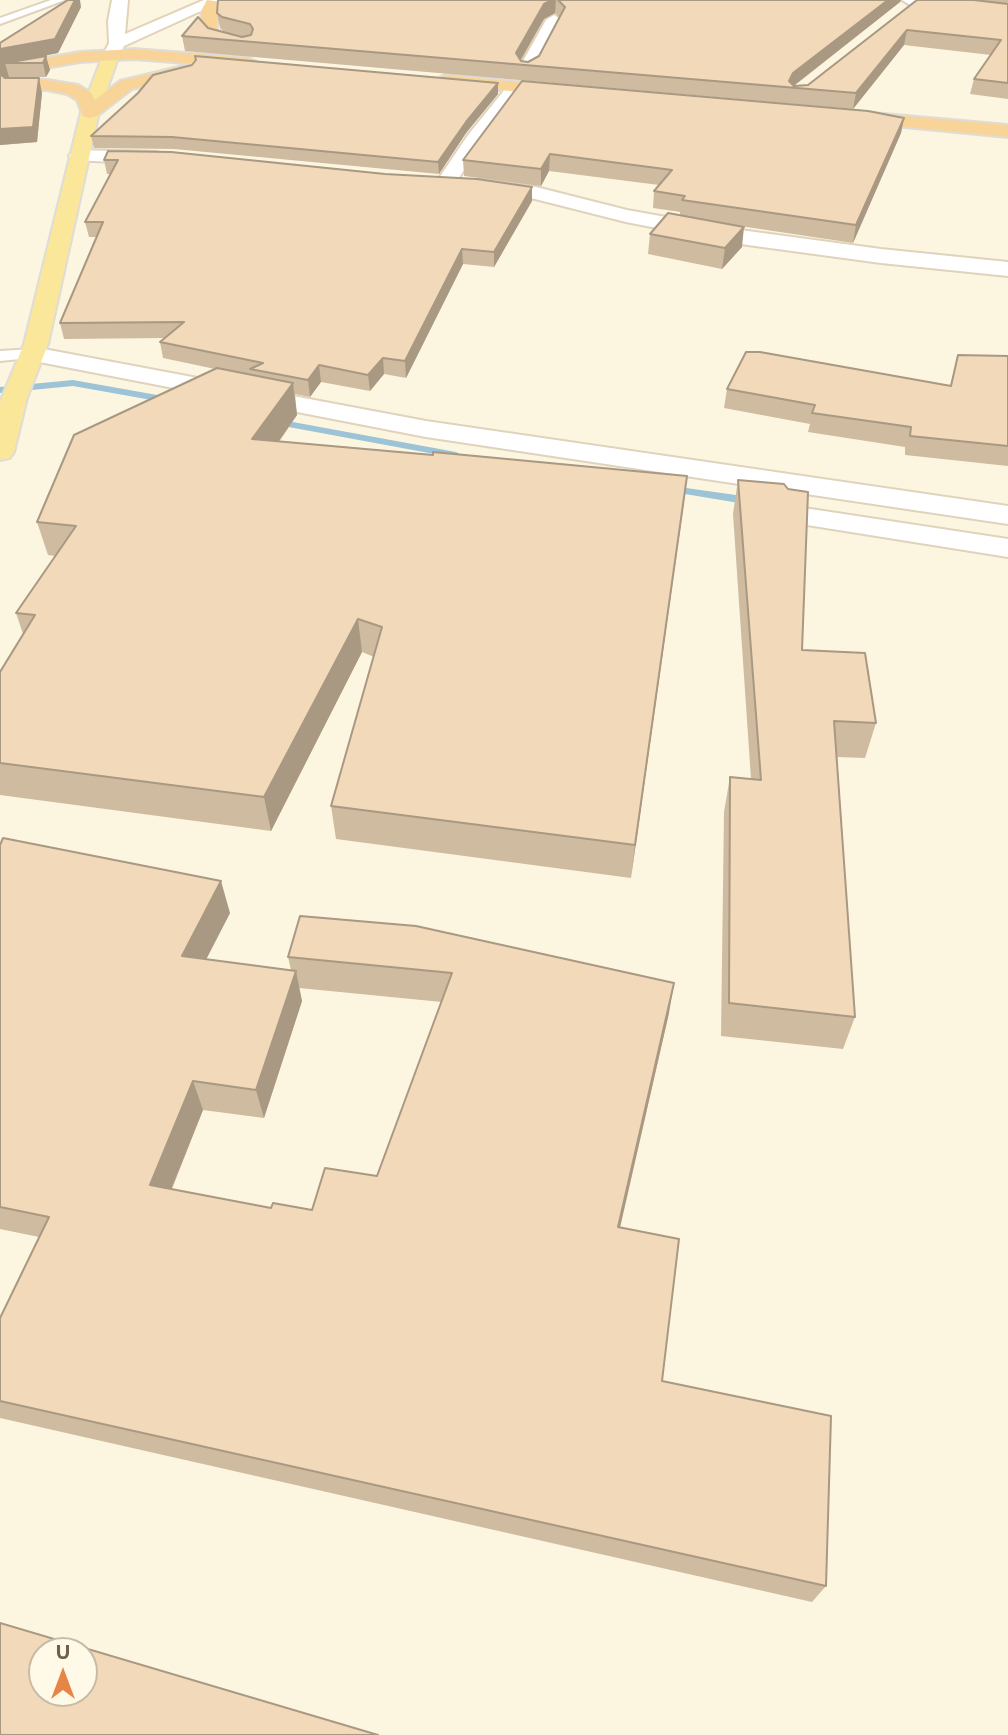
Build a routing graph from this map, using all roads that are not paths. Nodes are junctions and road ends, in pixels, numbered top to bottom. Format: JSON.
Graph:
{"nodes":[{"id":1,"x":60,"y":0,"type":"edge"},
{"id":2,"x":120,"y":0,"type":"edge"},
{"id":3,"x":215,"y":1,"type":"edge"},
{"id":4,"x":912,"y":3,"type":"edge"},
{"id":5,"x":1008,"y":12,"type":"edge"},
{"id":6,"x":554,"y":20,"type":"edge"},
{"id":7,"x":0,"y":21,"type":"edge"},
{"id":8,"x":114,"y":49,"type":"junction"},
{"id":9,"x":0,"y":58,"type":"edge"},
{"id":10,"x":444,"y":63,"type":"edge"},
{"id":11,"x":0,"y":71,"type":"edge"},
{"id":12,"x":424,"y":78,"type":"edge"},
{"id":13,"x":522,"y":79,"type":"junction"},
{"id":14,"x":580,"y":84,"type":"edge"},
{"id":15,"x":0,"y":86,"type":"edge"},
{"id":16,"x":850,"y":100,"type":"edge"},
{"id":17,"x":90,"y":112,"type":"junction"},
{"id":18,"x":1008,"y":113,"type":"edge"},
{"id":19,"x":827,"y":115,"type":"edge"},
{"id":20,"x":1008,"y":131,"type":"edge"},
{"id":21,"x":79,"y":156,"type":"junction"},
{"id":22,"x":174,"y":158,"type":"edge"},
{"id":23,"x":421,"y":183,"type":"edge"},
{"id":24,"x":445,"y":184,"type":"junction"},
{"id":25,"x":1008,"y":269,"type":"edge"},
{"id":26,"x":0,"y":356,"type":"edge"},
{"id":27,"x":31,"y":359,"type":"junction"},
{"id":28,"x":10,"y":398,"type":"edge"},
{"id":29,"x":0,"y":452,"type":"edge"},
{"id":30,"x":792,"y":494,"type":"junction"},
{"id":31,"x":1008,"y":515,"type":"edge"},
{"id":32,"x":1008,"y":548,"type":"edge"}],
"edges":[{"from":1,"to":7,"type":"lane"},
{"from":2,"to":8,"type":"street"},
{"from":3,"to":8,"type":"street"},
{"from":3,"to":8,"type":"highway"},
{"from":4,"to":5,"type":"street"},
{"from":6,"to":13,"type":"street"},
{"from":8,"to":9,"type":"highway"},
{"from":8,"to":11,"type":"highway"},
{"from":8,"to":17,"type":"main road"},
{"from":8,"to":17,"type":"highway"},
{"from":10,"to":13,"type":"highway"},
{"from":12,"to":13,"type":"highway"},
{"from":13,"to":14,"type":"highway"},
{"from":13,"to":24,"type":"street"},
{"from":15,"to":17,"type":"highway"},
{"from":16,"to":18,"type":"highway"},
{"from":17,"to":21,"type":"main road"},
{"from":19,"to":20,"type":"highway"},
{"from":21,"to":22,"type":"street"},
{"from":21,"to":27,"type":"main road"},
{"from":23,"to":24,"type":"street"},
{"from":24,"to":25,"type":"street"},
{"from":26,"to":27,"type":"lane"},
{"from":27,"to":28,"type":"main road"},
{"from":27,"to":30,"type":"street"},
{"from":28,"to":29,"type":"main road"},
{"from":30,"to":31,"type":"street"},
{"from":30,"to":32,"type":"street"}]}
